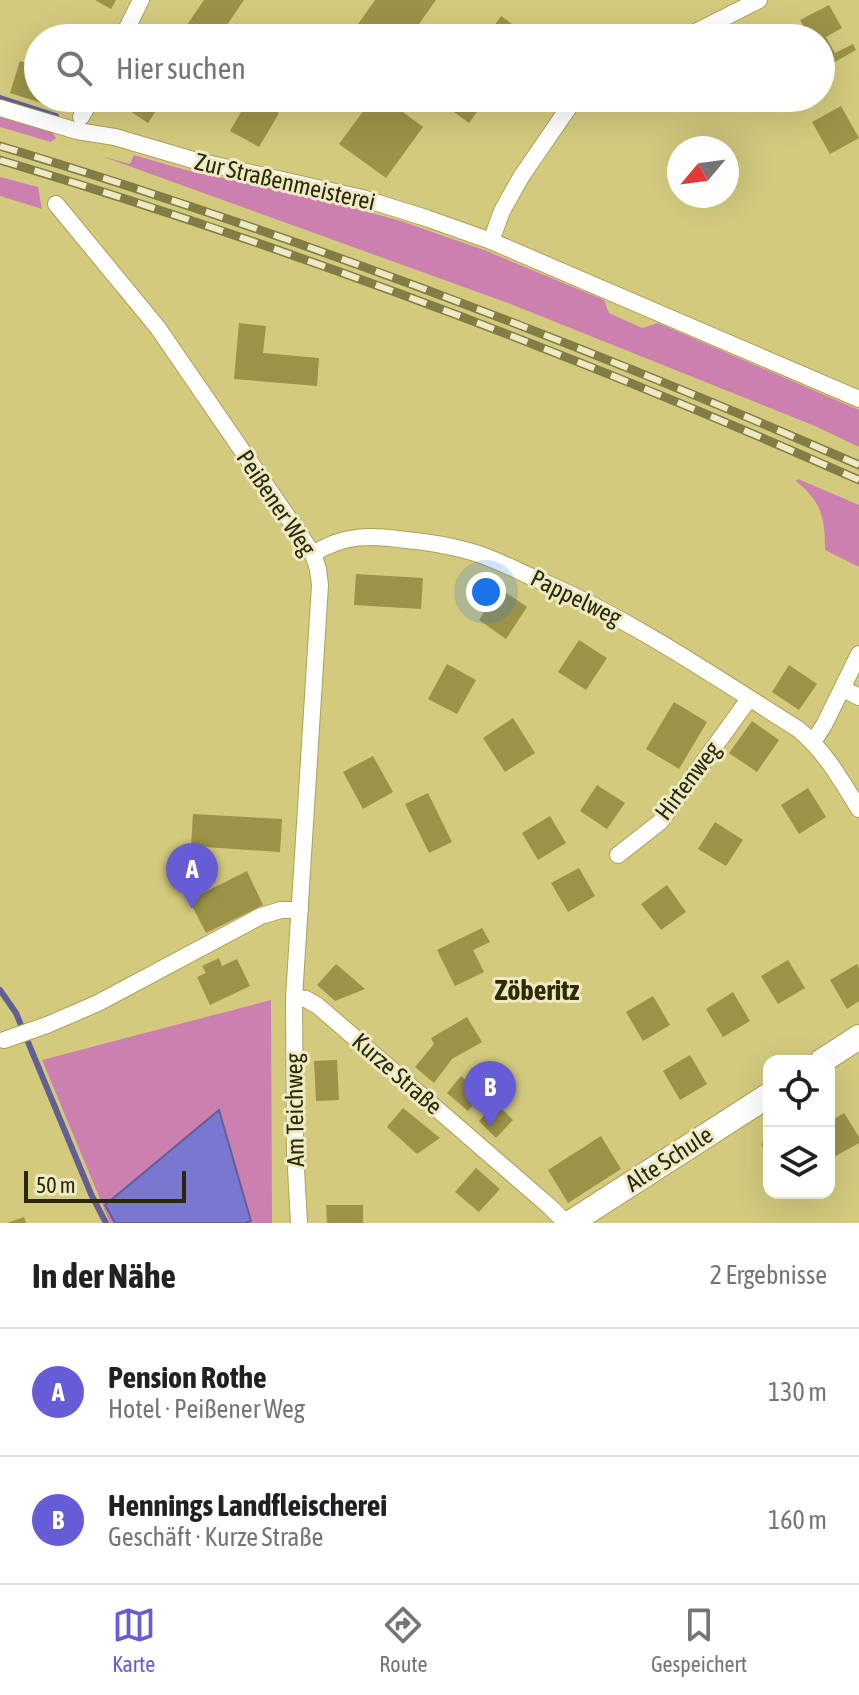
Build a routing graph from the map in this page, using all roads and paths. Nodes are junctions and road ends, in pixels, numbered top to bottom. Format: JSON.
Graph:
{"nodes":[{"id":1,"x":141,"y":0,"type":"edge"},
{"id":2,"x":759,"y":0,"type":"edge"},
{"id":3,"x":129,"y":24,"type":"edge"},
{"id":4,"x":712,"y":24,"type":"edge"},
{"id":5,"x":0,"y":108,"type":"edge"},
{"id":6,"x":85,"y":112,"type":"edge"},
{"id":7,"x":566,"y":112,"type":"edge"},
{"id":8,"x":79,"y":124,"type":"junction"},
{"id":9,"x":56,"y":204,"type":"dead end"},
{"id":10,"x":491,"y":241,"type":"junction"},
{"id":11,"x":859,"y":399,"type":"edge"},
{"id":12,"x":313,"y":554,"type":"junction"},
{"id":13,"x":859,"y":654,"type":"edge"},
{"id":14,"x":843,"y":689,"type":"junction"},
{"id":15,"x":859,"y":697,"type":"edge"},
{"id":16,"x":749,"y":699,"type":"junction"},
{"id":17,"x":813,"y":742,"type":"junction"},
{"id":18,"x":859,"y":809,"type":"edge"},
{"id":19,"x":618,"y":855,"type":"dead end"},
{"id":20,"x":300,"y":910,"type":"junction"},
{"id":21,"x":294,"y":998,"type":"junction"},
{"id":22,"x":859,"y":1037,"type":"edge"},
{"id":23,"x":4,"y":1040,"type":"dead end"},
{"id":24,"x":831,"y":1055,"type":"edge"},
{"id":25,"x":763,"y":1099,"type":"edge"},
{"id":26,"x":299,"y":1223,"type":"edge"},
{"id":27,"x":568,"y":1223,"type":"edge"}],
"edges":[{"from":1,"to":3,"type":"street"},
{"from":2,"to":4,"type":"street"},
{"from":5,"to":8,"type":"street","name":"Zur Straßenmeisterei"},
{"from":6,"to":8,"type":"street"},
{"from":7,"to":10,"type":"street"},
{"from":8,"to":10,"type":"street","name":"Zur Straßenmeisterei"},
{"from":9,"to":12,"type":"street","name":"Peißener Weg"},
{"from":10,"to":11,"type":"street","name":"Zur Straßenmeisterei"},
{"from":12,"to":16,"type":"street","name":"Pappelweg"},
{"from":12,"to":20,"type":"street","name":"Peißener Weg"},
{"from":13,"to":14,"type":"street"},
{"from":14,"to":15,"type":"street"},
{"from":14,"to":17,"type":"street"},
{"from":16,"to":17,"type":"street","name":"Pappelweg"},
{"from":16,"to":19,"type":"street","name":"Hirtenweg"},
{"from":17,"to":18,"type":"street","name":"Pappelweg"},
{"from":20,"to":21,"type":"street","name":"Peißener Weg"},
{"from":20,"to":23,"type":"street"},
{"from":21,"to":26,"type":"street","name":"Am Teichweg"},
{"from":21,"to":27,"type":"street","name":"Kurze Straße"},
{"from":22,"to":24,"type":"street"},
{"from":25,"to":27,"type":"street","name":"Alte Schule"}]}
